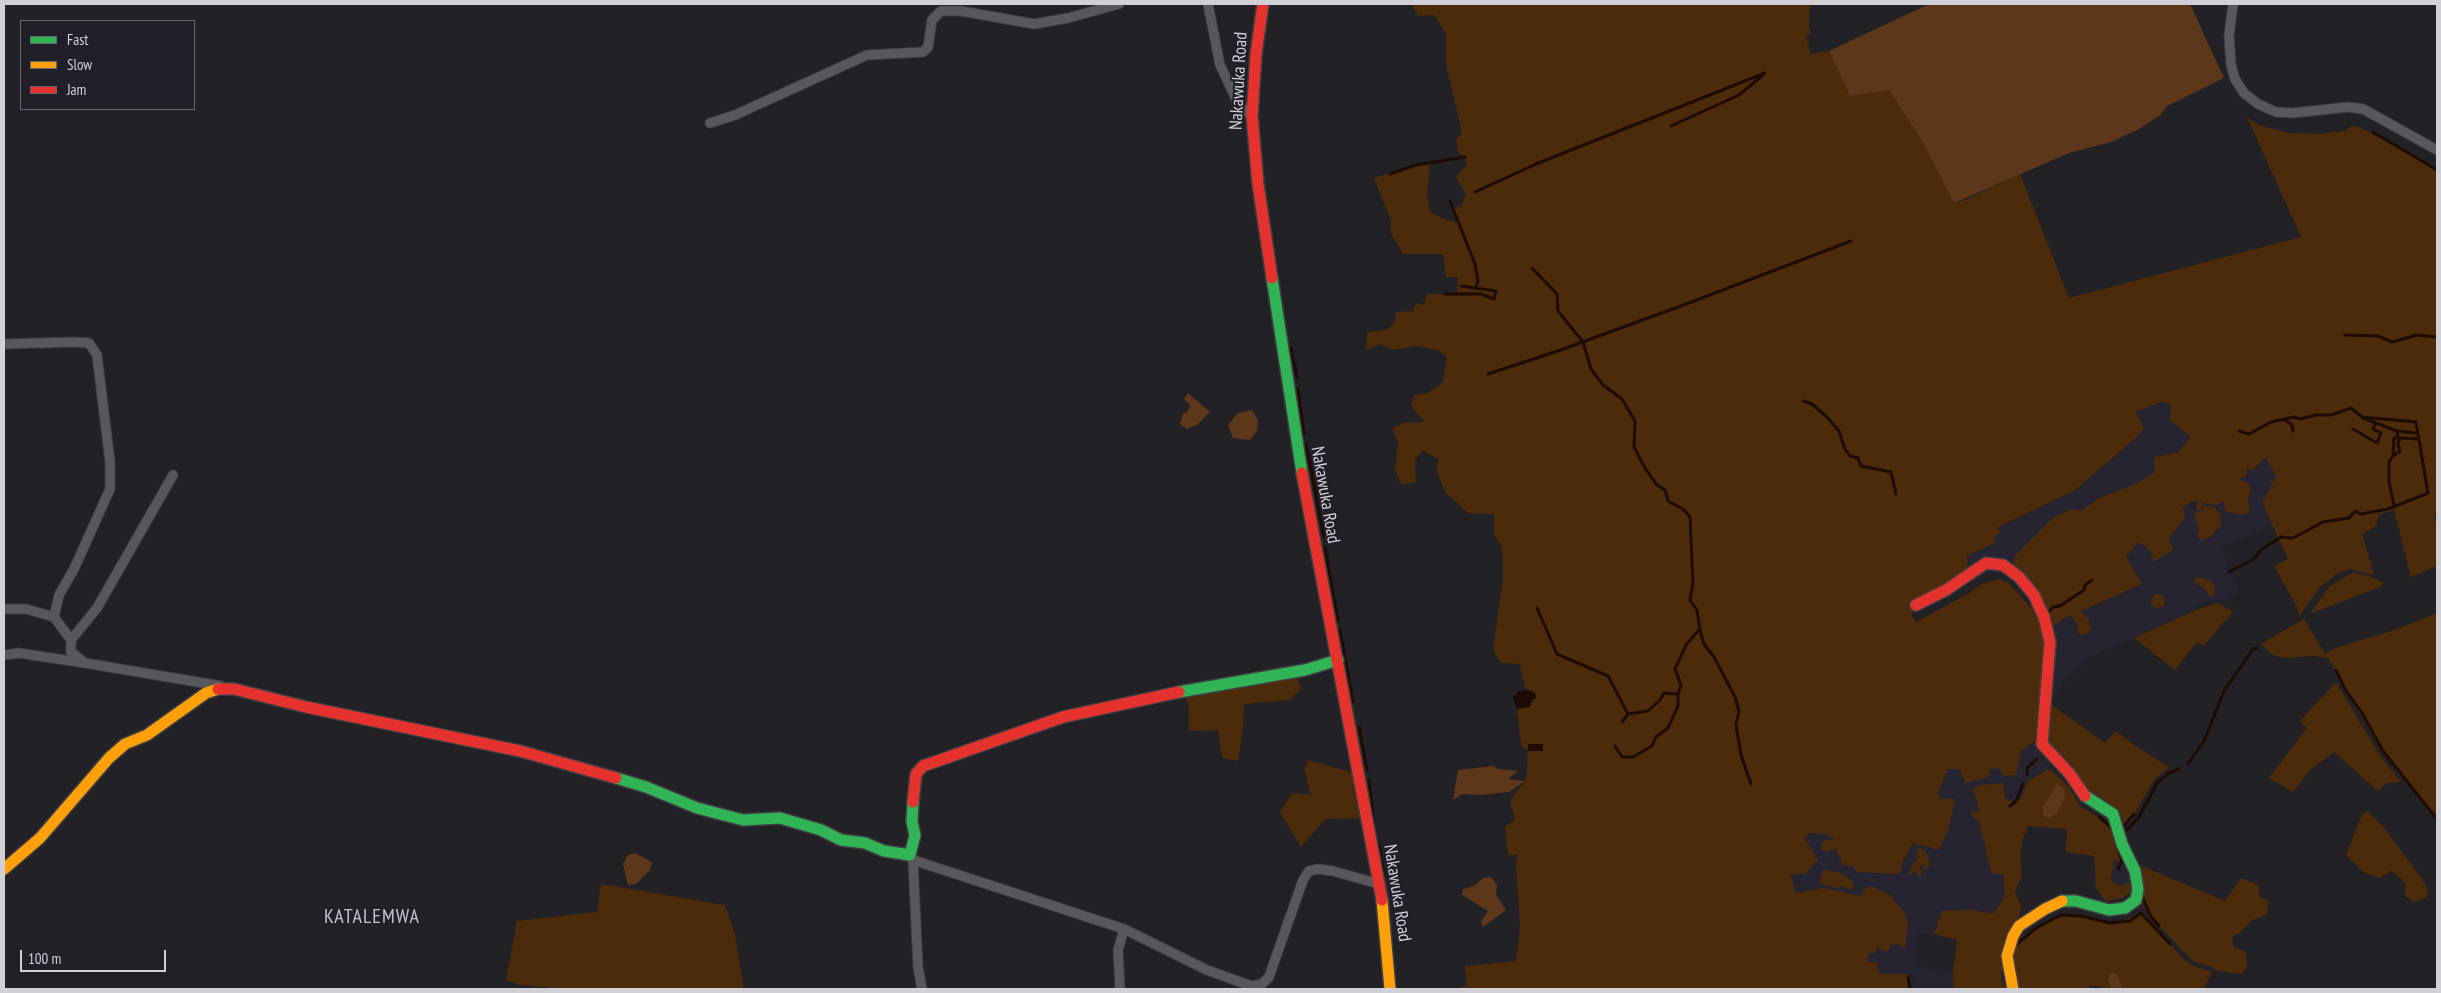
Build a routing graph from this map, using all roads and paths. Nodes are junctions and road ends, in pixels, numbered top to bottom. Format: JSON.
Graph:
{"nodes":[{"id":1,"x":1119,"y":4,"type":"edge"},
{"id":2,"x":1208,"y":4,"type":"edge"},
{"id":3,"x":1263,"y":4,"type":"edge"},
{"id":4,"x":2233,"y":4,"type":"edge"},
{"id":5,"x":1252,"y":116,"type":"junction"},
{"id":6,"x":710,"y":123,"type":"dead end"},
{"id":7,"x":2437,"y":150,"type":"edge"},
{"id":8,"x":4,"y":344,"type":"edge"},
{"id":9,"x":173,"y":475,"type":"dead end"},
{"id":10,"x":1916,"y":605,"type":"dead end"},
{"id":11,"x":4,"y":609,"type":"edge"},
{"id":12,"x":54,"y":617,"type":"junction"},
{"id":13,"x":71,"y":640,"type":"junction"},
{"id":14,"x":4,"y":655,"type":"edge"},
{"id":15,"x":1338,"y":660,"type":"junction"},
{"id":16,"x":85,"y":663,"type":"junction"},
{"id":17,"x":234,"y":689,"type":"junction"},
{"id":18,"x":911,"y":858,"type":"junction"},
{"id":19,"x":4,"y":869,"type":"edge"},
{"id":20,"x":1379,"y":884,"type":"junction"},
{"id":21,"x":1124,"y":929,"type":"junction"},
{"id":22,"x":922,"y":989,"type":"edge"},
{"id":23,"x":1120,"y":989,"type":"edge"},
{"id":24,"x":1390,"y":989,"type":"edge"},
{"id":25,"x":2013,"y":989,"type":"edge"}],
"edges":[{"from":1,"to":6,"type":"street"},
{"from":2,"to":5,"type":"street"},
{"from":3,"to":5,"type":"street","name":"Nakawuka Road"},
{"from":4,"to":7,"type":"street"},
{"from":5,"to":15,"type":"street","name":"Nakawuka Road"},
{"from":8,"to":12,"type":"street"},
{"from":9,"to":13,"type":"street"},
{"from":10,"to":25,"type":"street"},
{"from":11,"to":12,"type":"street"},
{"from":12,"to":13,"type":"street"},
{"from":13,"to":16,"type":"street"},
{"from":14,"to":16,"type":"street"},
{"from":15,"to":18,"type":"street"},
{"from":15,"to":20,"type":"street","name":"Nakawuka Road"},
{"from":16,"to":17,"type":"street"},
{"from":17,"to":18,"type":"street"},
{"from":17,"to":19,"type":"street"},
{"from":18,"to":21,"type":"street"},
{"from":18,"to":22,"type":"street"},
{"from":20,"to":21,"type":"street"},
{"from":20,"to":24,"type":"street","name":"Nakawuka Road"},
{"from":21,"to":23,"type":"street"}]}
